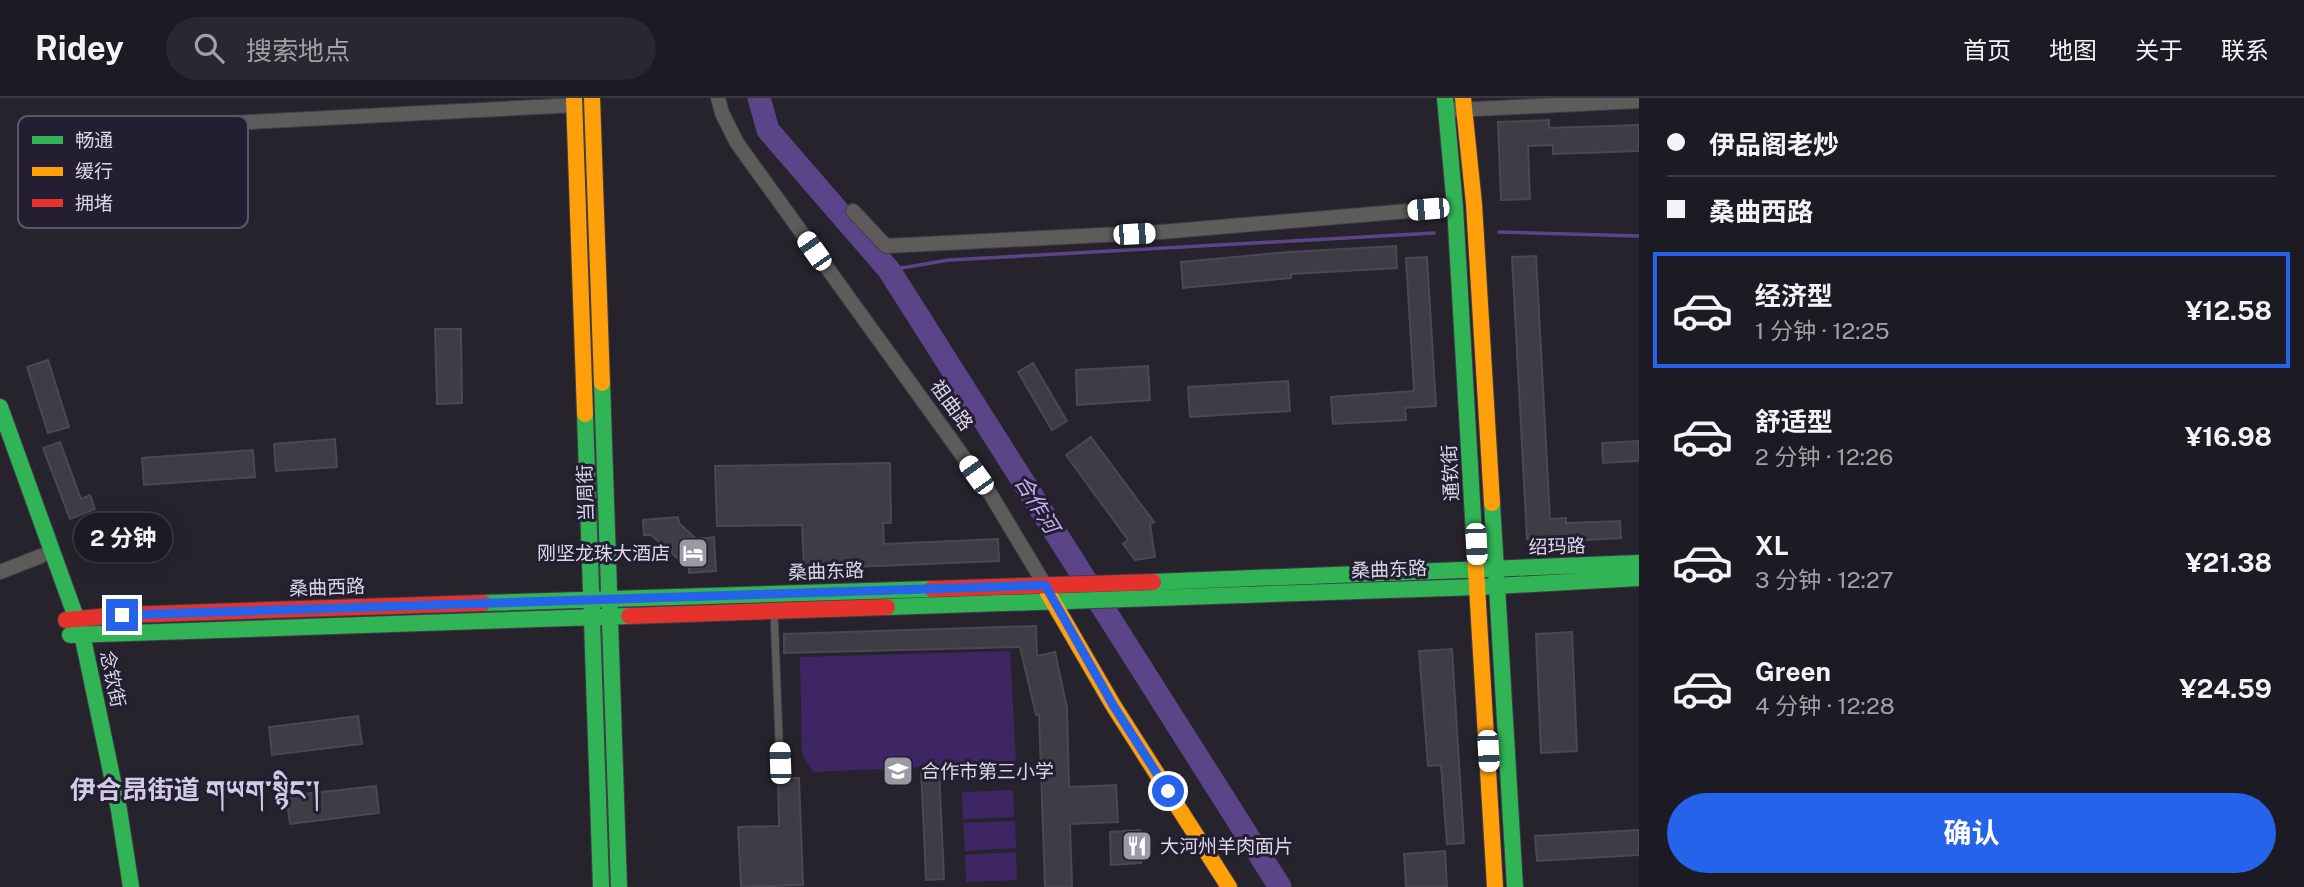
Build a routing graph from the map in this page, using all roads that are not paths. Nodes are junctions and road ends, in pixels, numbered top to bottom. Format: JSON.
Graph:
{"nodes":[{"id":1,"x":592,"y":98,"type":"edge"},
{"id":2,"x":718,"y":98,"type":"edge"},
{"id":3,"x":1639,"y":101,"type":"edge"},
{"id":4,"x":575,"y":102,"type":"edge"},
{"id":5,"x":1464,"y":103,"type":"edge"},
{"id":6,"x":1446,"y":104,"type":"edge"},
{"id":7,"x":248,"y":121,"type":"edge"},
{"id":8,"x":1455,"y":207,"type":"junction"},
{"id":9,"x":853,"y":211,"type":"dead end"},
{"id":10,"x":0,"y":407,"type":"edge"},
{"id":11,"x":0,"y":447,"type":"edge"},
{"id":12,"x":41,"y":556,"type":"junction"},
{"id":13,"x":1639,"y":564,"type":"edge"},
{"id":14,"x":0,"y":572,"type":"edge"},
{"id":15,"x":1478,"y":578,"type":"junction"},
{"id":16,"x":1496,"y":578,"type":"junction"},
{"id":17,"x":1639,"y":578,"type":"edge"},
{"id":18,"x":1130,"y":590,"type":"junction"},
{"id":19,"x":1048,"y":593,"type":"junction"},
{"id":20,"x":591,"y":599,"type":"junction"},
{"id":21,"x":610,"y":608,"type":"junction"},
{"id":22,"x":774,"y":610,"type":"junction"},
{"id":23,"x":591,"y":617,"type":"junction"},
{"id":24,"x":73,"y":627,"type":"junction"},
{"id":25,"x":780,"y":763,"type":"dead end"},
{"id":26,"x":118,"y":887,"type":"edge"},
{"id":27,"x":131,"y":887,"type":"edge"},
{"id":28,"x":601,"y":887,"type":"edge"},
{"id":29,"x":620,"y":887,"type":"edge"},
{"id":30,"x":1229,"y":887,"type":"edge"},
{"id":31,"x":1495,"y":887,"type":"edge"},
{"id":32,"x":1515,"y":887,"type":"edge"}],
"edges":[{"from":1,"to":21,"type":"main road","name":"当周街"},
{"from":2,"to":19,"type":"street","name":"祖曲路"},
{"from":3,"to":5,"type":"street"},
{"from":4,"to":7,"type":"street"},
{"from":4,"to":20,"type":"main road","name":"当周街"},
{"from":5,"to":6,"type":"street"},
{"from":5,"to":16,"type":"main road"},
{"from":6,"to":8,"type":"main road","name":"通钦街"},
{"from":8,"to":9,"type":"street"},
{"from":8,"to":15,"type":"main road","name":"通钦街"},
{"from":10,"to":24,"type":"main road","name":"念钦街"},
{"from":11,"to":12,"type":"main road","name":"念钦街"},
{"from":12,"to":14,"type":"street"},
{"from":12,"to":24,"type":"main road","name":"念钦街"},
{"from":13,"to":16,"type":"main road","name":"绍玛路"},
{"from":15,"to":16,"type":"main road","name":"绍玛路"},
{"from":15,"to":18,"type":"main road","name":"桑曲东路"},
{"from":15,"to":31,"type":"main road","name":"通钦街"},
{"from":16,"to":17,"type":"main road","name":"绍玛路"},
{"from":16,"to":32,"type":"main road"},
{"from":18,"to":19,"type":"main road","name":"桑曲东路"},
{"from":18,"to":19,"type":"main road","name":"桑曲东路"},
{"from":19,"to":21,"type":"main road","name":"桑曲东路"},
{"from":19,"to":22,"type":"main road","name":"桑曲东路"},
{"from":19,"to":30,"type":"main road","name":"祖曲路"},
{"from":20,"to":21,"type":"main road","name":"桑曲东路"},
{"from":20,"to":23,"type":"main road","name":"当周街"},
{"from":20,"to":24,"type":"main road","name":"桑曲西路"},
{"from":21,"to":22,"type":"main road","name":"桑曲东路"},
{"from":21,"to":23,"type":"main road","name":"桑曲东路"},
{"from":21,"to":29,"type":"main road","name":"当周街"},
{"from":22,"to":25,"type":"lane"},
{"from":23,"to":24,"type":"main road","name":"桑曲西路"},
{"from":23,"to":28,"type":"main road","name":"当周街"},
{"from":24,"to":26,"type":"main road","name":"念钦街"},
{"from":24,"to":27,"type":"main road","name":"念钦街"}]}
